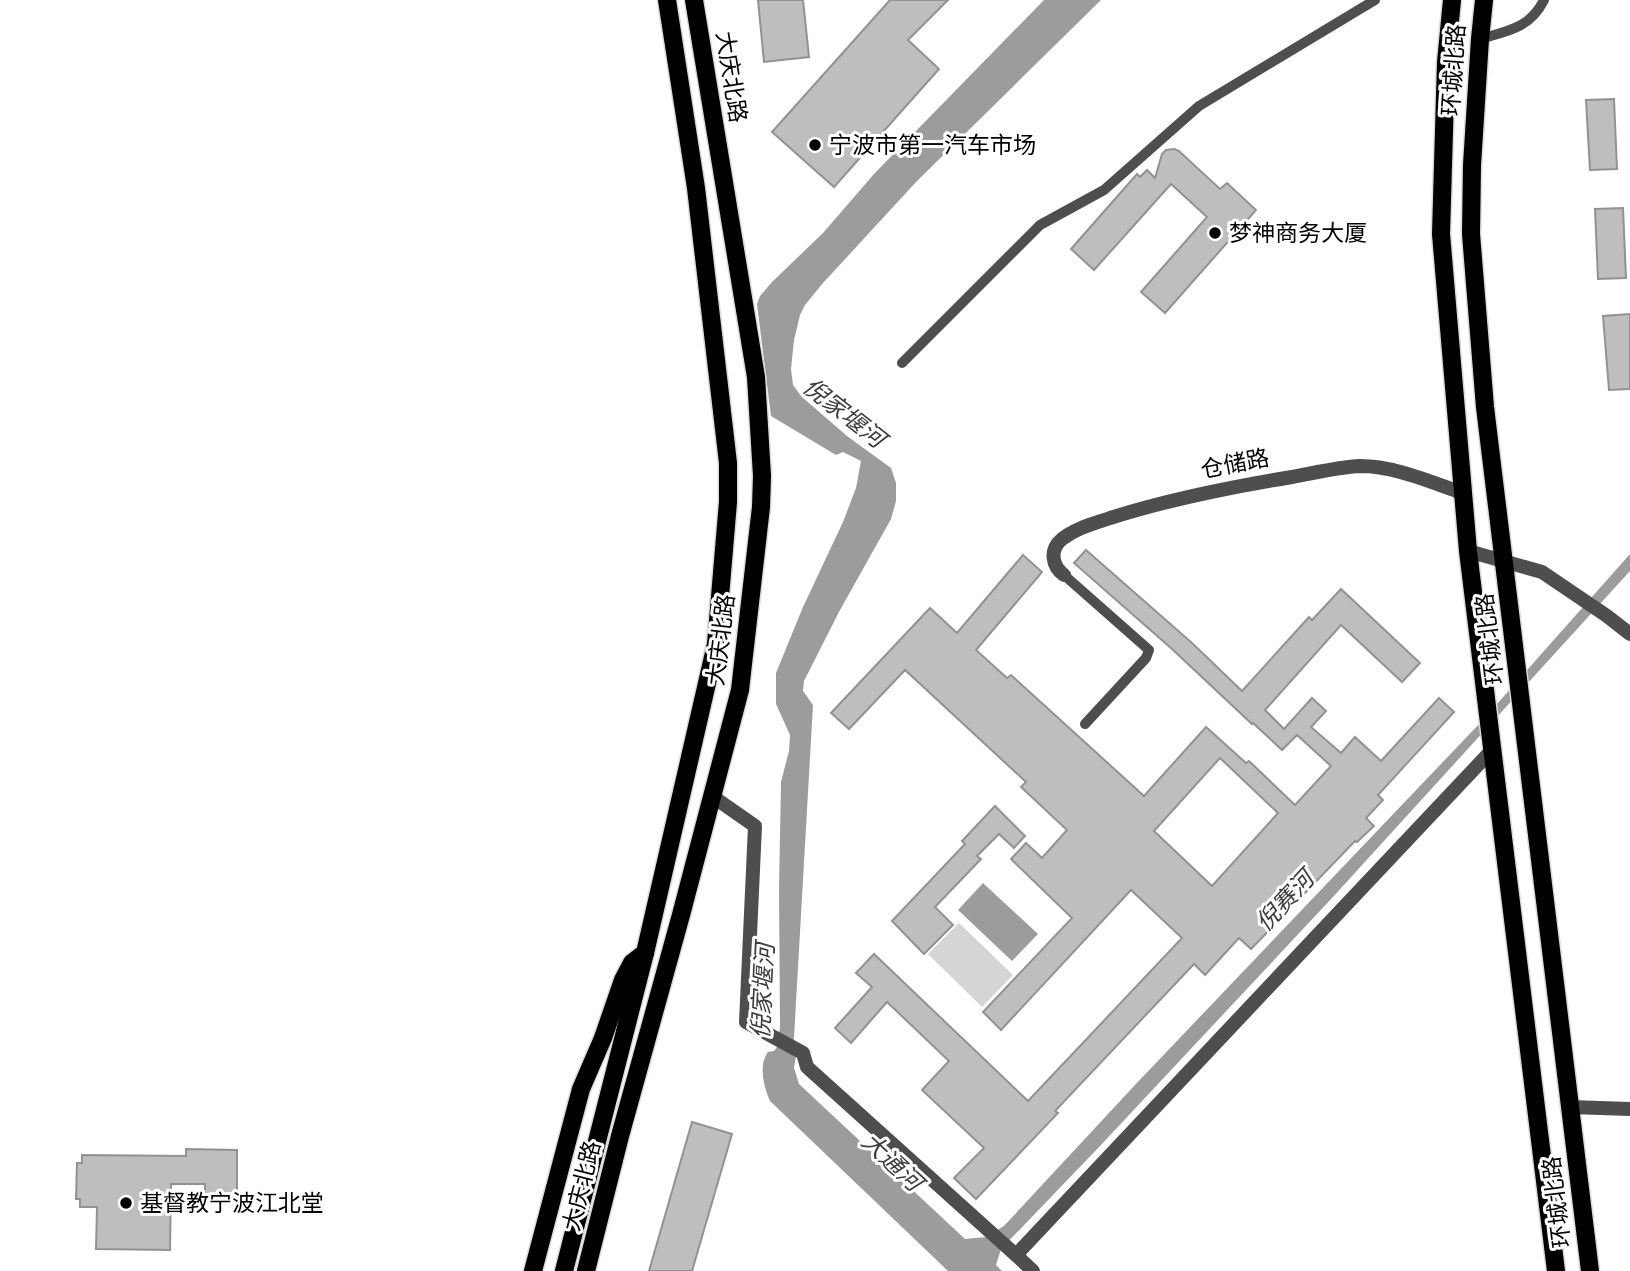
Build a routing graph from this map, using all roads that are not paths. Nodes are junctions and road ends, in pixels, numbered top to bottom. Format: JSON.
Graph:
{"nodes":[{"id":1,"x":667,"y":0,"type":"edge"},
{"id":2,"x":694,"y":0,"type":"edge"},
{"id":3,"x":1375,"y":0,"type":"edge"},
{"id":4,"x":1452,"y":0,"type":"edge"},
{"id":5,"x":1484,"y":0,"type":"edge"},
{"id":6,"x":1544,"y":0,"type":"edge"},
{"id":7,"x":1480,"y":39,"type":"junction"},
{"id":8,"x":902,"y":363,"type":"dead end"},
{"id":9,"x":1463,"y":493,"type":"junction"},
{"id":10,"x":1468,"y":551,"type":"junction"},
{"id":11,"x":1505,"y":561,"type":"junction"},
{"id":12,"x":1064,"y":575,"type":"joint"},
{"id":13,"x":1630,"y":634,"type":"edge"},
{"id":14,"x":1085,"y":724,"type":"dead end"},
{"id":15,"x":1492,"y":750,"type":"junction"},
{"id":16,"x":712,"y":796,"type":"junction"},
{"id":17,"x":645,"y":953,"type":"junction"},
{"id":18,"x":1570,"y":1107,"type":"junction"},
{"id":19,"x":1630,"y":1109,"type":"edge"},
{"id":20,"x":1015,"y":1254,"type":"junction"},
{"id":21,"x":533,"y":1271,"type":"edge"},
{"id":22,"x":564,"y":1271,"type":"edge"},
{"id":23,"x":586,"y":1271,"type":"edge"},
{"id":24,"x":1033,"y":1271,"type":"edge"},
{"id":25,"x":1556,"y":1271,"type":"edge"},
{"id":26,"x":1590,"y":1271,"type":"edge"}],
"edges":[{"from":1,"to":17,"type":"main road","name":"大庆北路"},
{"from":2,"to":16,"type":"main road","name":"大庆北路"},
{"from":3,"to":8,"type":"lane"},
{"from":4,"to":9,"type":"main road","name":"环城北路"},
{"from":5,"to":7,"type":"main road","name":"环城北路"},
{"from":6,"to":7,"type":"lane"},
{"from":7,"to":11,"type":"main road","name":"环城北路"},
{"from":9,"to":10,"type":"main road","name":"环城北路"},
{"from":9,"to":12,"type":"street","name":"仓储路"},
{"from":10,"to":11,"type":"street"},
{"from":10,"to":15,"type":"main road","name":"环城北路"},
{"from":11,"to":13,"type":"street"},
{"from":11,"to":18,"type":"main road","name":"环城北路"},
{"from":12,"to":14,"type":"lane"},
{"from":15,"to":20,"type":"street"},
{"from":15,"to":25,"type":"main road","name":"环城北路"},
{"from":16,"to":20,"type":"street"},
{"from":16,"to":23,"type":"main road","name":"大庆北路"},
{"from":17,"to":21,"type":"main road","name":"大庆北路"},
{"from":17,"to":22,"type":"main road","name":"大庆北路"},
{"from":18,"to":19,"type":"street"},
{"from":18,"to":26,"type":"main road","name":"环城北路"},
{"from":20,"to":24,"type":"street"}]}
